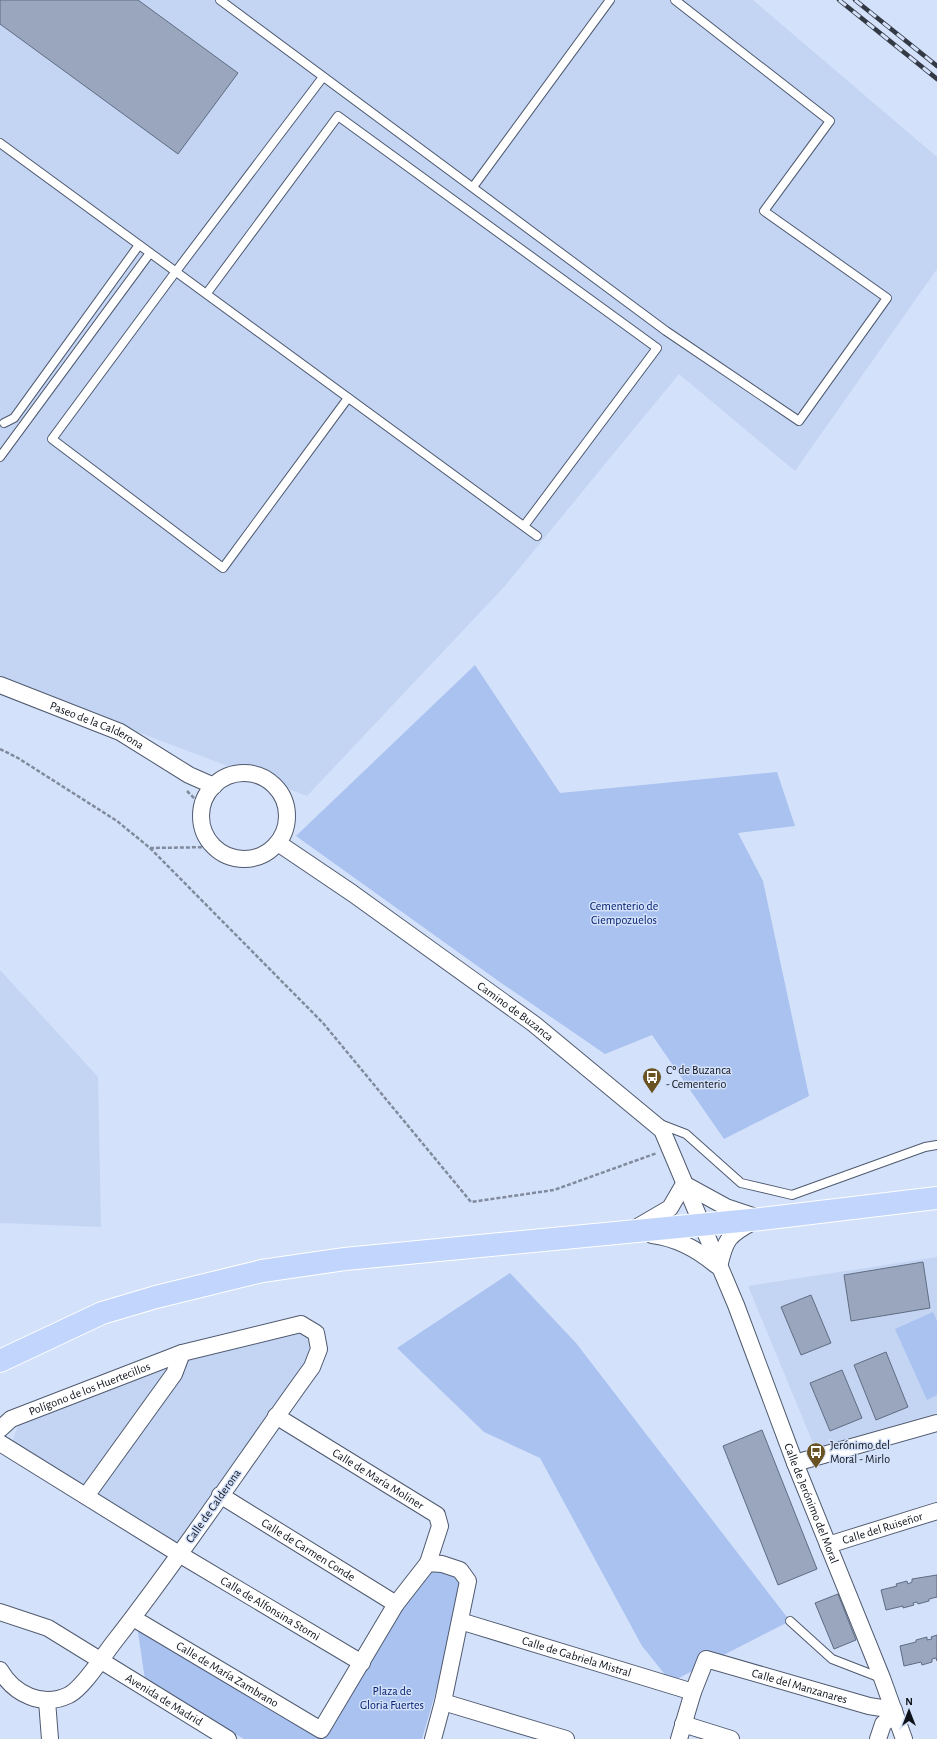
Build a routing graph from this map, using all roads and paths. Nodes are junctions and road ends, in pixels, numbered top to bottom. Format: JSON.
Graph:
{"nodes":[{"id":1,"x":220,"y":0,"type":"edge"},
{"id":2,"x":610,"y":0,"type":"edge"},
{"id":3,"x":675,"y":0,"type":"edge"},
{"id":4,"x":323,"y":78,"type":"junction"},
{"id":5,"x":0,"y":143,"type":"edge"},
{"id":6,"x":473,"y":187,"type":"junction"},
{"id":7,"x":139,"y":245,"type":"junction"},
{"id":8,"x":150,"y":253,"type":"junction"},
{"id":9,"x":176,"y":272,"type":"junction"},
{"id":10,"x":207,"y":293,"type":"junction"},
{"id":11,"x":348,"y":398,"type":"junction"},
{"id":12,"x":1,"y":424,"type":"edge"},
{"id":13,"x":0,"y":457,"type":"edge"},
{"id":14,"x":524,"y":526,"type":"junction"},
{"id":15,"x":537,"y":536,"type":"dead end"},
{"id":16,"x":0,"y":685,"type":"edge"},
{"id":17,"x":0,"y":748,"type":"edge"},
{"id":18,"x":187,"y":783,"type":"junction"},
{"id":19,"x":207,"y":796,"type":"junction"},
{"id":20,"x":278,"y":843,"type":"junction"},
{"id":21,"x":214,"y":847,"type":"junction"},
{"id":22,"x":150,"y":848,"type":"junction"},
{"id":23,"x":652,"y":1121,"type":"junction"},
{"id":24,"x":937,"y":1145,"type":"edge"},
{"id":25,"x":670,"y":1148,"type":"junction"},
{"id":26,"x":684,"y":1184,"type":"junction"},
{"id":27,"x":937,"y":1198,"type":"edge"},
{"id":28,"x":761,"y":1219,"type":"junction"},
{"id":29,"x":700,"y":1224,"type":"junction"},
{"id":30,"x":629,"y":1232,"type":"junction"},
{"id":31,"x":719,"y":1268,"type":"junction"},
{"id":32,"x":320,"y":1349,"type":"joint"},
{"id":33,"x":182,"y":1353,"type":"junction"},
{"id":34,"x":0,"y":1361,"type":"edge"},
{"id":35,"x":276,"y":1416,"type":"junction"},
{"id":36,"x":937,"y":1423,"type":"edge"},
{"id":37,"x":0,"y":1429,"type":"edge"},
{"id":38,"x":0,"y":1443,"type":"edge"},
{"id":39,"x":795,"y":1463,"type":"junction"},
{"id":40,"x":220,"y":1495,"type":"junction"},
{"id":41,"x":86,"y":1496,"type":"junction"},
{"id":42,"x":937,"y":1511,"type":"edge"},
{"id":43,"x":828,"y":1545,"type":"junction"},
{"id":44,"x":178,"y":1554,"type":"junction"},
{"id":45,"x":428,"y":1563,"type":"junction"},
{"id":46,"x":396,"y":1604,"type":"junction"},
{"id":47,"x":0,"y":1612,"type":"edge"},
{"id":48,"x":133,"y":1618,"type":"junction"},
{"id":49,"x":460,"y":1621,"type":"junction"},
{"id":50,"x":790,"y":1621,"type":"dead end"},
{"id":51,"x":100,"y":1660,"type":"junction"},
{"id":52,"x":362,"y":1663,"type":"junction"},
{"id":53,"x":0,"y":1670,"type":"edge"},
{"id":54,"x":882,"y":1678,"type":"junction"},
{"id":55,"x":693,"y":1692,"type":"junction"},
{"id":56,"x":47,"y":1701,"type":"junction"},
{"id":57,"x":443,"y":1702,"type":"junction"},
{"id":58,"x":894,"y":1712,"type":"junction"},
{"id":59,"x":681,"y":1732,"type":"edge"},
{"id":60,"x":50,"y":1739,"type":"edge"},
{"id":61,"x":228,"y":1739,"type":"edge"},
{"id":62,"x":433,"y":1739,"type":"edge"},
{"id":63,"x":566,"y":1739,"type":"edge"},
{"id":64,"x":731,"y":1739,"type":"edge"},
{"id":65,"x":878,"y":1739,"type":"edge"},
{"id":66,"x":904,"y":1739,"type":"edge"}],
"edges":[{"from":1,"to":4,"type":"lane"},
{"from":2,"to":6,"type":"lane"},
{"from":3,"to":6,"type":"lane"},
{"from":4,"to":6,"type":"lane"},
{"from":4,"to":9,"type":"lane"},
{"from":5,"to":7,"type":"lane"},
{"from":7,"to":8,"type":"lane"},
{"from":7,"to":12,"type":"lane"},
{"from":8,"to":9,"type":"lane"},
{"from":8,"to":13,"type":"lane"},
{"from":9,"to":10,"type":"lane"},
{"from":9,"to":11,"type":"lane"},
{"from":10,"to":11,"type":"lane"},
{"from":10,"to":14,"type":"lane"},
{"from":11,"to":14,"type":"lane"},
{"from":14,"to":15,"type":"lane"},
{"from":16,"to":18,"type":"street","name":"Paseo de la Calderona"},
{"from":17,"to":22,"type":"path"},
{"from":18,"to":19,"type":"street","name":"Paseo de la Calderona"},
{"from":18,"to":19,"type":"path"},
{"from":19,"to":20,"type":"street"},
{"from":19,"to":21,"type":"street"},
{"from":20,"to":21,"type":"street"},
{"from":20,"to":23,"type":"street","name":"Camino de Buzanca"},
{"from":21,"to":22,"type":"path"},
{"from":22,"to":25,"type":"path"},
{"from":23,"to":24,"type":"lane"},
{"from":23,"to":25,"type":"street","name":"Camino de Buzanca"},
{"from":25,"to":26,"type":"street","name":"Camino de Buzanca"},
{"from":26,"to":28,"type":"street"},
{"from":26,"to":29,"type":"street","name":"Camino de Buzanca"},
{"from":26,"to":30,"type":"street"},
{"from":27,"to":28,"type":"main road"},
{"from":28,"to":29,"type":"main road"},
{"from":28,"to":31,"type":"street"},
{"from":29,"to":30,"type":"main road"},
{"from":29,"to":31,"type":"street","name":"Calle de Jerónimo del Moral"},
{"from":30,"to":31,"type":"street","name":"Calle de Jerónimo del Moral"},
{"from":30,"to":34,"type":"main road"},
{"from":31,"to":39,"type":"street","name":"Calle de Jerónimo del Moral"},
{"from":32,"to":33,"type":"street","name":"Polígono de los Huertecillos"},
{"from":32,"to":35,"type":"street","name":"Calle de Calderona"},
{"from":33,"to":37,"type":"street","name":"Polígono de los Huertecillos"},
{"from":33,"to":41,"type":"street","name":"Polígono de los Huertecillos"},
{"from":35,"to":40,"type":"street","name":"Calle de Calderona"},
{"from":35,"to":45,"type":"street","name":"Calle de María Moliner"},
{"from":36,"to":39,"type":"street"},
{"from":38,"to":41,"type":"street"},
{"from":39,"to":43,"type":"street","name":"Calle de Jerónimo del Moral"},
{"from":40,"to":44,"type":"street","name":"Calle de Calderona"},
{"from":40,"to":46,"type":"street","name":"Calle de Carmen Conde"},
{"from":41,"to":44,"type":"street"},
{"from":42,"to":43,"type":"street","name":"Calle del Ruiseñor"},
{"from":43,"to":54,"type":"street","name":"Calle de Jerónimo del Moral"},
{"from":44,"to":48,"type":"street","name":"Calle de Calderona"},
{"from":44,"to":52,"type":"street","name":"Calle de Alfonsina Storni"},
{"from":45,"to":46,"type":"street"},
{"from":45,"to":49,"type":"street"},
{"from":46,"to":52,"type":"street"},
{"from":47,"to":51,"type":"street","name":"Avenida de Madrid"},
{"from":48,"to":51,"type":"street","name":"Calle de Calderona"},
{"from":48,"to":52,"type":"street","name":"Calle de María Zambrano"},
{"from":49,"to":55,"type":"street","name":"Calle de Gabriela Mistral"},
{"from":49,"to":57,"type":"street"},
{"from":50,"to":54,"type":"lane"},
{"from":51,"to":56,"type":"street"},
{"from":51,"to":61,"type":"street","name":"Avenida de Madrid"},
{"from":53,"to":56,"type":"street"},
{"from":54,"to":58,"type":"street","name":"Calle de Jerónimo del Moral"},
{"from":55,"to":58,"type":"street","name":"Calle del Manzanares"},
{"from":55,"to":59,"type":"street"},
{"from":56,"to":60,"type":"street"},
{"from":57,"to":62,"type":"street"},
{"from":57,"to":63,"type":"street"},
{"from":58,"to":65,"type":"street"},
{"from":58,"to":66,"type":"street","name":"Calle de Jerónimo del Moral"},
{"from":59,"to":64,"type":"street"}]}
